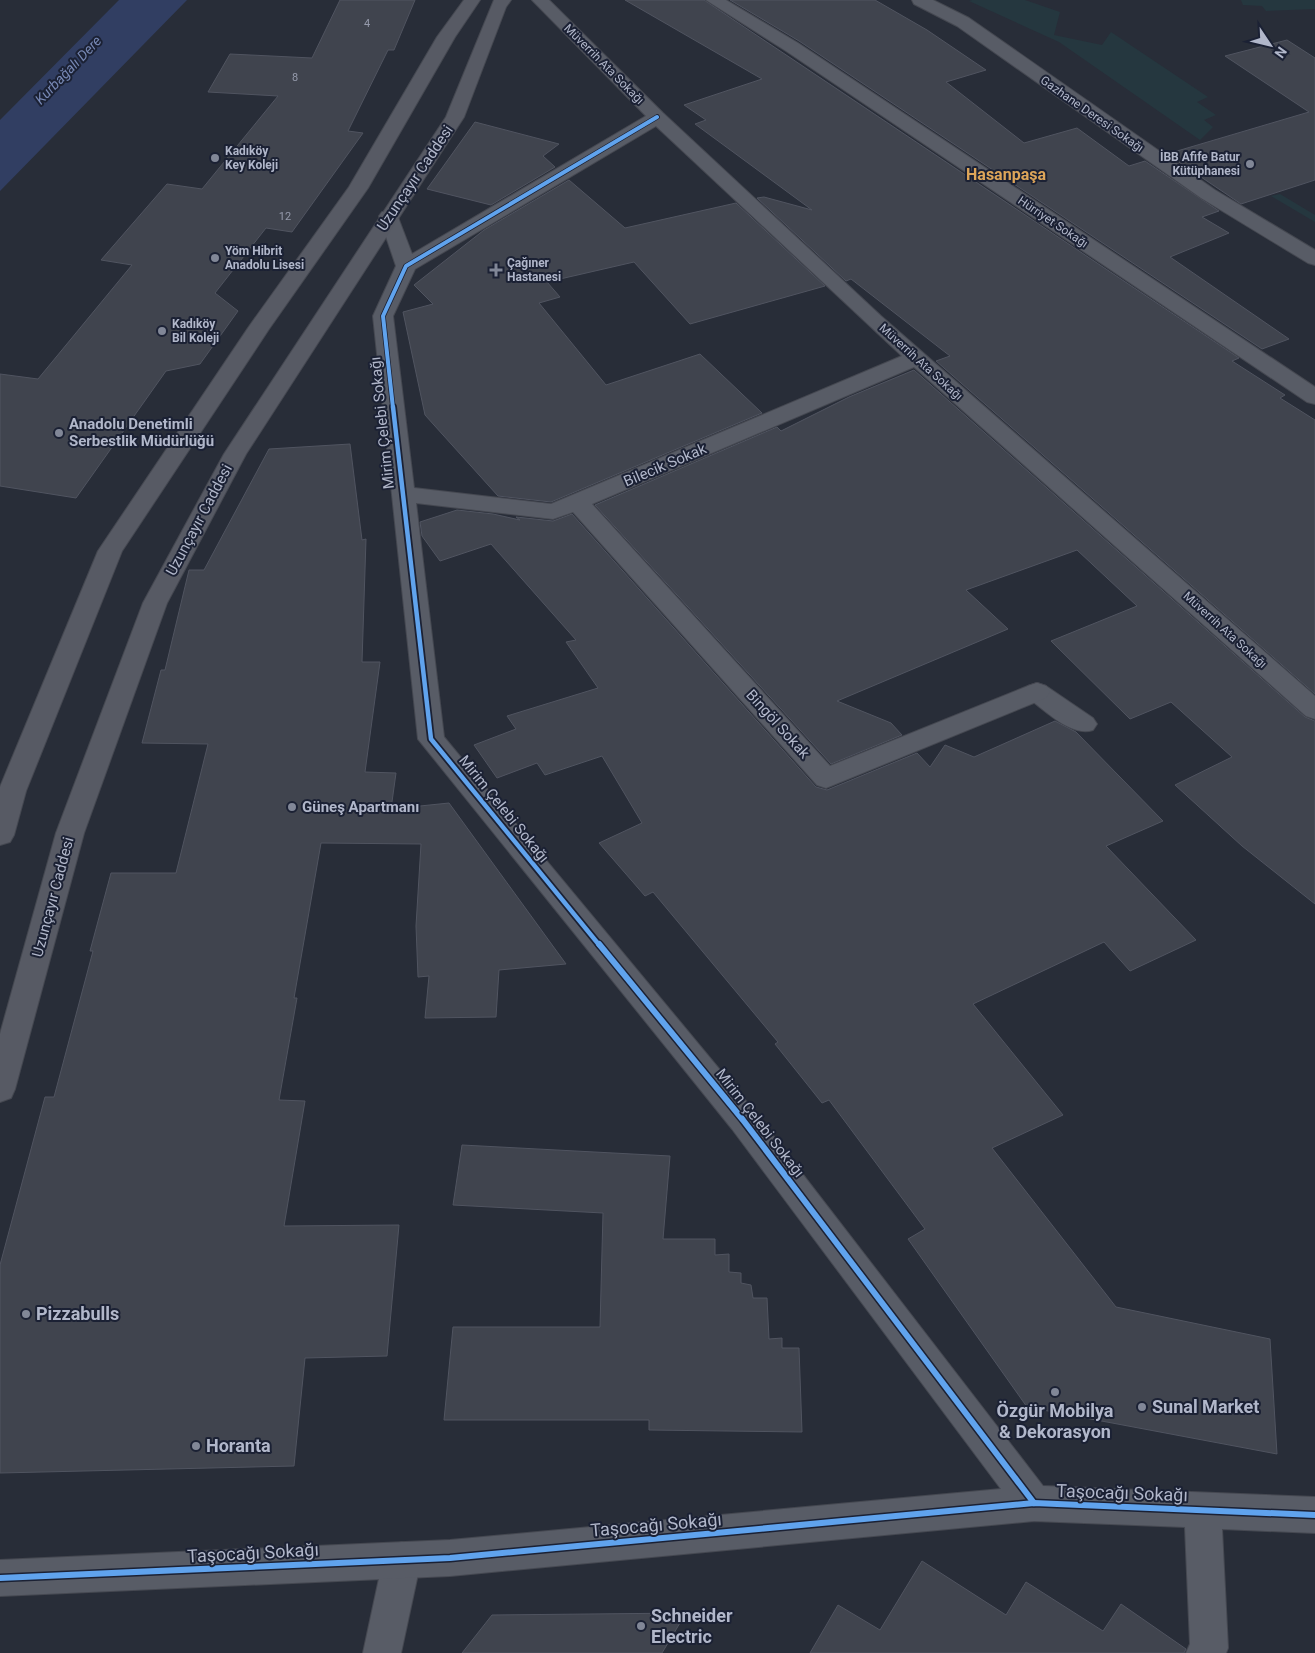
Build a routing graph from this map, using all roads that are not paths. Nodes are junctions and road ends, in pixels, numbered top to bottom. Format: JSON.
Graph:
{"nodes":[{"id":1,"x":472,"y":0,"type":"edge"},
{"id":2,"x":503,"y":0,"type":"edge"},
{"id":3,"x":540,"y":0,"type":"edge"},
{"id":4,"x":714,"y":0,"type":"edge"},
{"id":5,"x":920,"y":0,"type":"edge"},
{"id":6,"x":657,"y":117,"type":"junction"},
{"id":7,"x":388,"y":216,"type":"junction"},
{"id":8,"x":1315,"y":259,"type":"edge"},
{"id":9,"x":406,"y":266,"type":"junction"},
{"id":10,"x":917,"y":358,"type":"junction"},
{"id":11,"x":1315,"y":397,"type":"edge"},
{"id":12,"x":403,"y":494,"type":"junction"},
{"id":13,"x":577,"y":502,"type":"junction"},
{"id":14,"x":1315,"y":710,"type":"edge"},
{"id":15,"x":1084,"y":724,"type":"dead end"},
{"id":16,"x":0,"y":836,"type":"edge"},
{"id":17,"x":0,"y":1089,"type":"edge"},
{"id":18,"x":1034,"y":1504,"type":"junction"},
{"id":19,"x":1203,"y":1511,"type":"junction"},
{"id":20,"x":1315,"y":1515,"type":"edge"},
{"id":21,"x":402,"y":1560,"type":"junction"},
{"id":22,"x":0,"y":1578,"type":"edge"},
{"id":23,"x":382,"y":1653,"type":"edge"},
{"id":24,"x":1205,"y":1653,"type":"edge"}],
"edges":[{"from":1,"to":16,"type":"main road"},
{"from":2,"to":7,"type":"main road","name":"Uzunçayır Caddesi"},
{"from":3,"to":6,"type":"street","name":"Müverrih Ata Sokağı"},
{"from":4,"to":11,"type":"street","name":"Hürriyet Sokağı"},
{"from":5,"to":8,"type":"street","name":"Gazhane Deresi Sokağı"},
{"from":6,"to":9,"type":"street"},
{"from":6,"to":10,"type":"street","name":"Müverrih Ata Sokağı"},
{"from":7,"to":9,"type":"street"},
{"from":7,"to":17,"type":"main road","name":"Uzunçayır Caddesi"},
{"from":9,"to":12,"type":"street","name":"Mirim Çelebi Sokağı"},
{"from":10,"to":13,"type":"street","name":"Bilecik Sokak"},
{"from":10,"to":14,"type":"street","name":"Müverrih Ata Sokağı"},
{"from":12,"to":13,"type":"street","name":"Bilecik Sokak"},
{"from":12,"to":18,"type":"street","name":"Mirim Çelebi Sokağı"},
{"from":13,"to":15,"type":"street","name":"Bingöl Sokak"},
{"from":18,"to":19,"type":"street","name":"Taşocağı Sokağı"},
{"from":18,"to":21,"type":"street","name":"Taşocağı Sokağı"},
{"from":19,"to":20,"type":"street","name":"Taşocağı Sokağı"},
{"from":19,"to":24,"type":"street"},
{"from":21,"to":22,"type":"street","name":"Taşocağı Sokağı"},
{"from":21,"to":23,"type":"street"}]}
